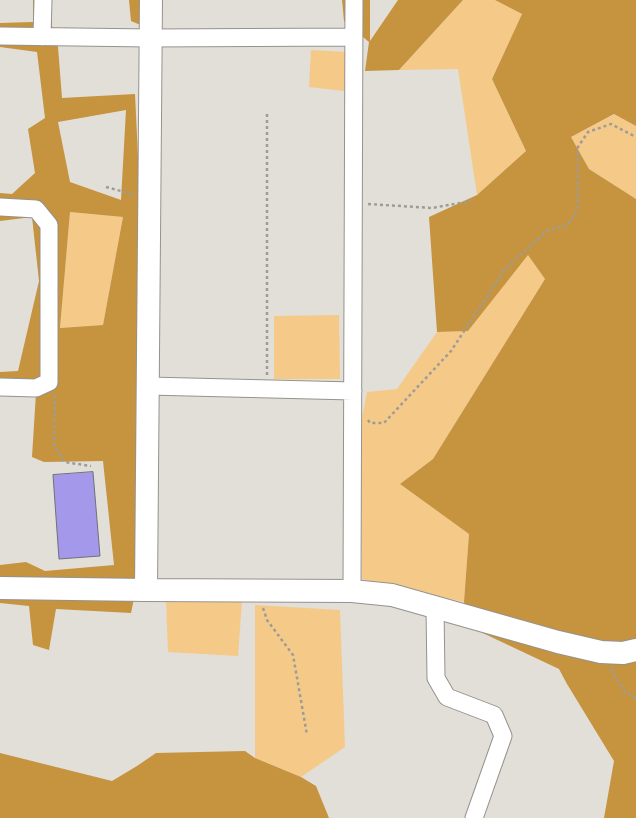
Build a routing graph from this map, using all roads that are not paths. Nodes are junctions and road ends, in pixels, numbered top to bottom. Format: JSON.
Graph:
{"nodes":[{"id":1,"x":43,"y":0,"type":"edge"},
{"id":2,"x":151,"y":0,"type":"edge"},
{"id":3,"x":354,"y":0,"type":"edge"},
{"id":4,"x":0,"y":36,"type":"edge"},
{"id":5,"x":42,"y":36,"type":"junction"},
{"id":6,"x":354,"y":37,"type":"junction"},
{"id":7,"x":150,"y":38,"type":"junction"},
{"id":8,"x":0,"y":207,"type":"edge"},
{"id":9,"x":148,"y":386,"type":"junction"},
{"id":10,"x":0,"y":387,"type":"edge"},
{"id":11,"x":352,"y":391,"type":"junction"},
{"id":12,"x":0,"y":588,"type":"edge"},
{"id":13,"x":146,"y":590,"type":"junction"},
{"id":14,"x":352,"y":590,"type":"junction"},
{"id":15,"x":435,"y":608,"type":"junction"},
{"id":16,"x":636,"y":650,"type":"edge"},
{"id":17,"x":474,"y":818,"type":"edge"}],
"edges":[{"from":1,"to":5,"type":"street"},
{"from":2,"to":7,"type":"street"},
{"from":3,"to":6,"type":"street"},
{"from":4,"to":5,"type":"street"},
{"from":5,"to":7,"type":"street"},
{"from":6,"to":7,"type":"street"},
{"from":6,"to":11,"type":"street"},
{"from":7,"to":9,"type":"street"},
{"from":8,"to":10,"type":"street"},
{"from":9,"to":11,"type":"street"},
{"from":9,"to":13,"type":"street"},
{"from":11,"to":14,"type":"street"},
{"from":12,"to":13,"type":"street"},
{"from":13,"to":14,"type":"street"},
{"from":14,"to":15,"type":"street"},
{"from":15,"to":16,"type":"street"},
{"from":15,"to":17,"type":"street"}]}
